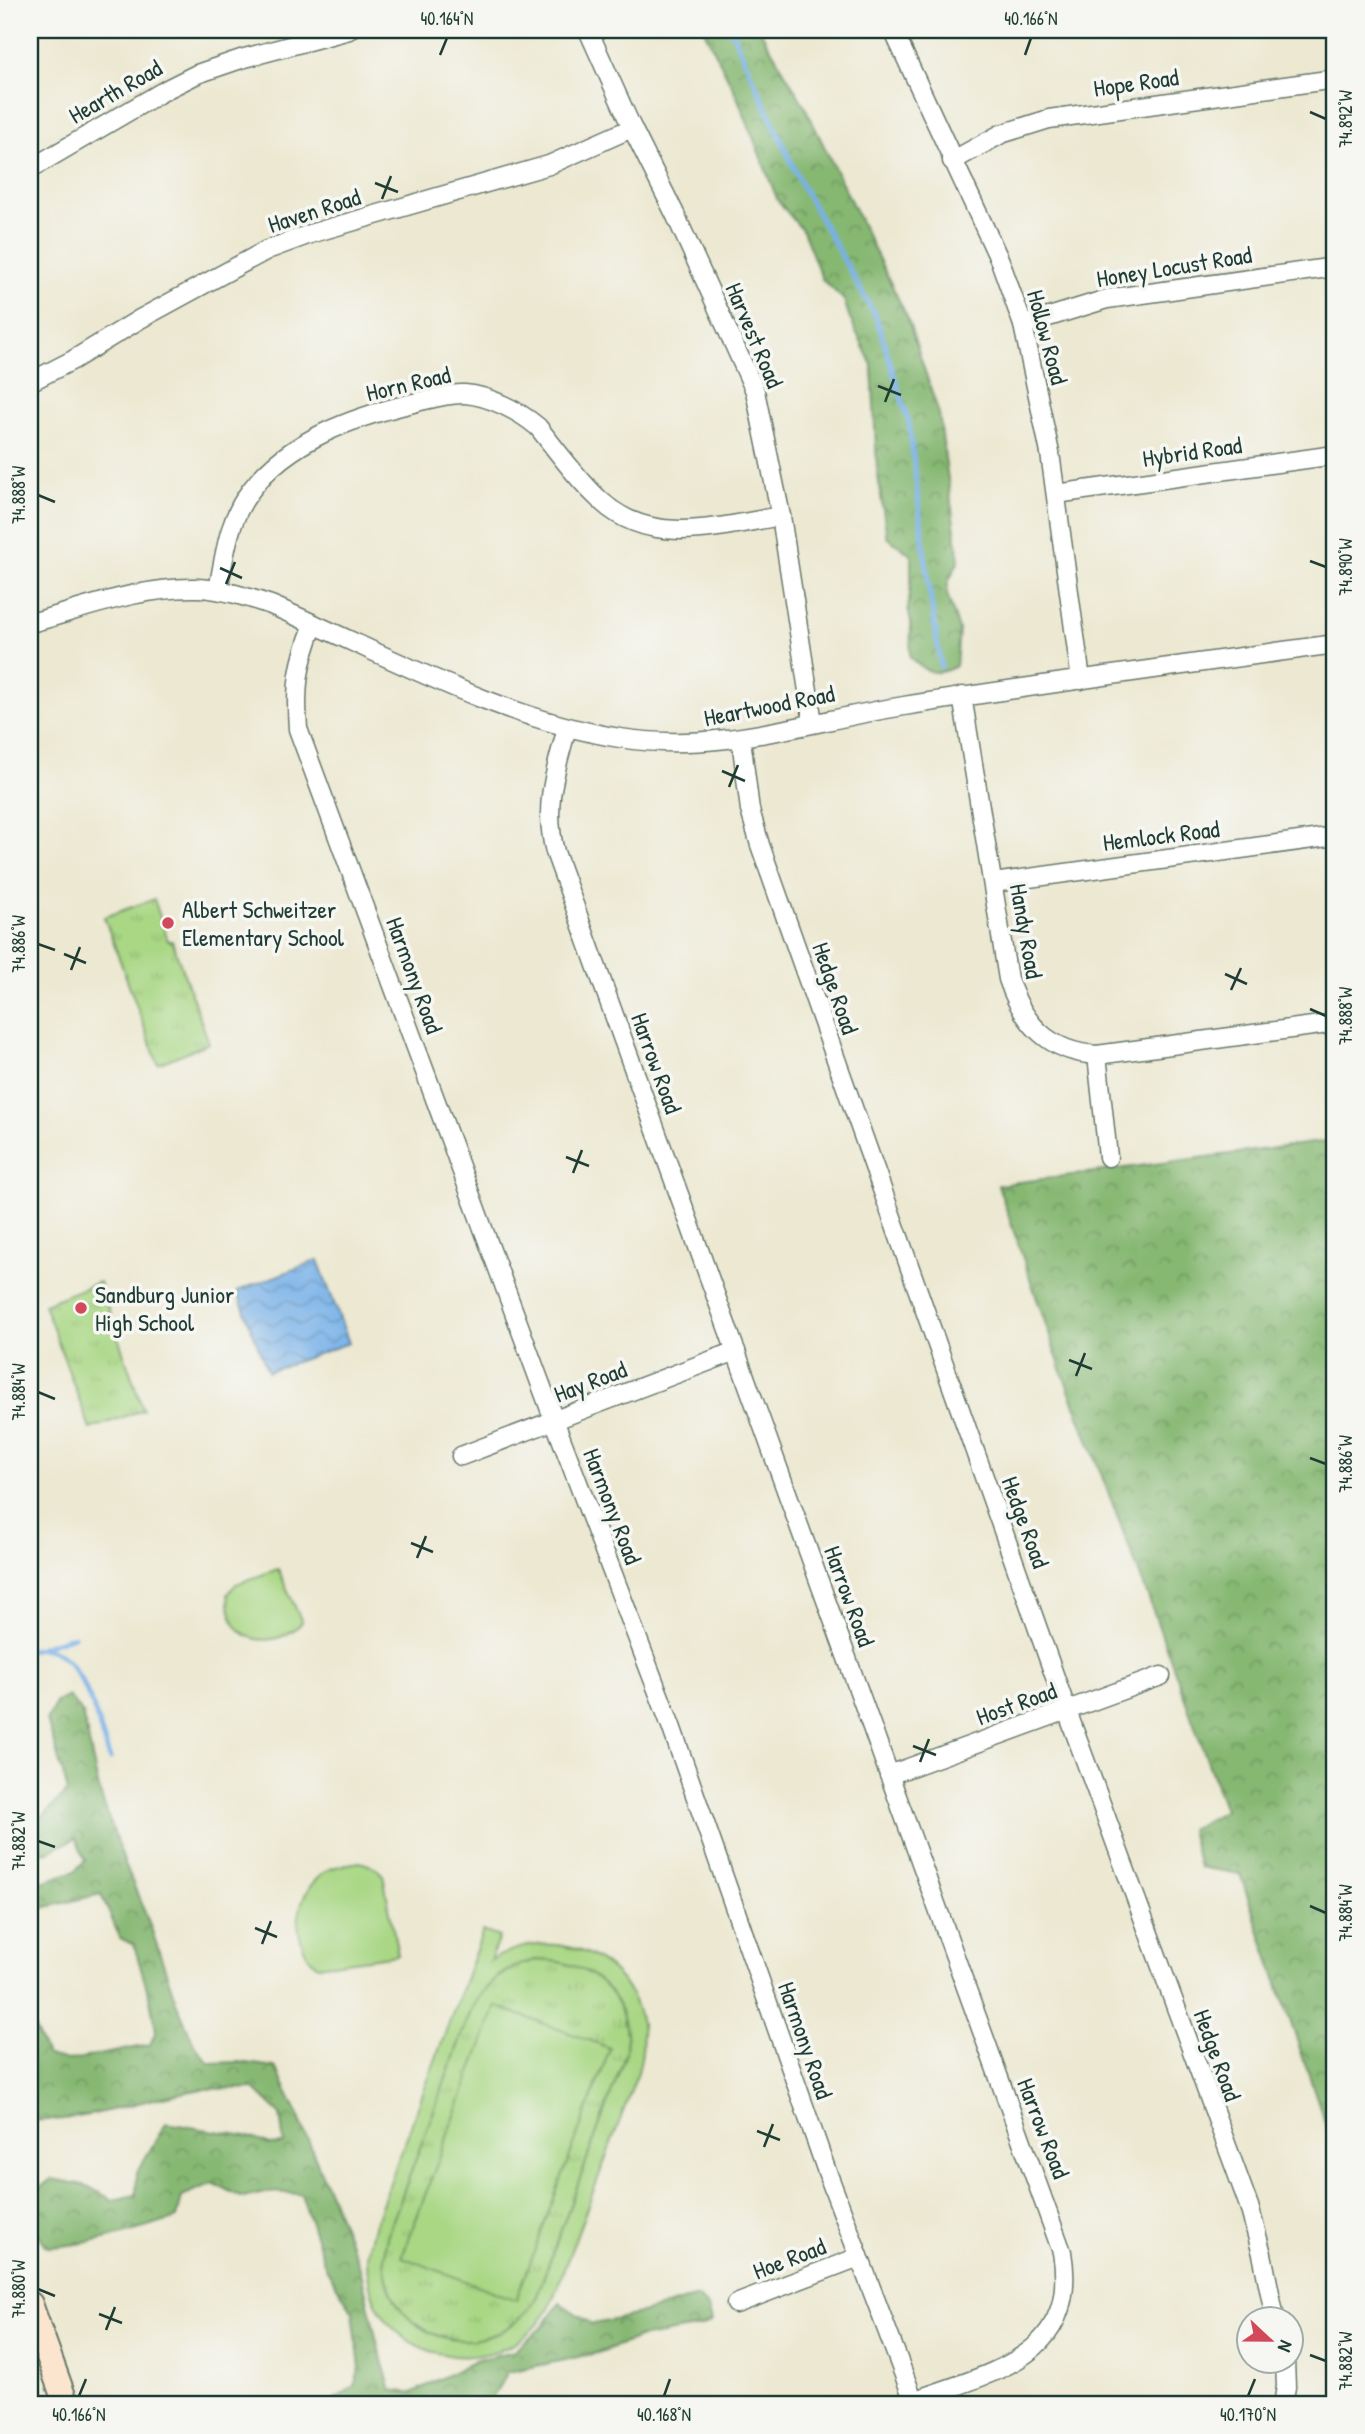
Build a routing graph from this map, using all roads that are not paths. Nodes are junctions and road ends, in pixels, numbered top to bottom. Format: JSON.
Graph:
{"nodes":[{"id":1,"x":349,"y":30,"type":"edge"},
{"id":2,"x":588,"y":30,"type":"edge"},
{"id":3,"x":893,"y":30,"type":"edge"},
{"id":4,"x":1335,"y":79,"type":"edge"},
{"id":5,"x":632,"y":128,"type":"junction"},
{"id":6,"x":952,"y":160,"type":"junction"},
{"id":7,"x":30,"y":169,"type":"edge"},
{"id":8,"x":1335,"y":267,"type":"edge"},
{"id":9,"x":1023,"y":325,"type":"junction"},
{"id":10,"x":30,"y":382,"type":"edge"},
{"id":11,"x":1335,"y":455,"type":"edge"},
{"id":12,"x":1056,"y":494,"type":"junction"},
{"id":13,"x":781,"y":516,"type":"junction"},
{"id":14,"x":218,"y":590,"type":"junction"},
{"id":15,"x":30,"y":623,"type":"edge"},
{"id":16,"x":314,"y":624,"type":"junction"},
{"id":17,"x":1335,"y":644,"type":"edge"},
{"id":18,"x":1081,"y":680,"type":"junction"},
{"id":19,"x":962,"y":696,"type":"junction"},
{"id":20,"x":813,"y":723,"type":"junction"},
{"id":21,"x":567,"y":727,"type":"junction"},
{"id":22,"x":741,"y":739,"type":"junction"},
{"id":23,"x":1335,"y":835,"type":"edge"},
{"id":24,"x":993,"y":883,"type":"junction"},
{"id":25,"x":1335,"y":1023,"type":"edge"},
{"id":26,"x":1097,"y":1055,"type":"junction"},
{"id":27,"x":1108,"y":1157,"type":"dead end"},
{"id":28,"x":736,"y":1351,"type":"junction"},
{"id":29,"x":554,"y":1420,"type":"junction"},
{"id":30,"x":461,"y":1456,"type":"dead end"},
{"id":31,"x":1160,"y":1676,"type":"dead end"},
{"id":32,"x":1067,"y":1711,"type":"junction"},
{"id":33,"x":889,"y":1775,"type":"junction"},
{"id":34,"x":859,"y":2257,"type":"junction"},
{"id":35,"x":30,"y":2304,"type":"edge"},
{"id":36,"x":737,"y":2304,"type":"dead end"},
{"id":37,"x":1272,"y":2304,"type":"edge"},
{"id":38,"x":1286,"y":2374,"type":"edge"},
{"id":39,"x":914,"y":2403,"type":"edge"},
{"id":40,"x":66,"y":2404,"type":"edge"},
{"id":41,"x":1283,"y":2404,"type":"edge"}],
"edges":[{"from":1,"to":7,"type":"street","name":"Hearth Road"},
{"from":2,"to":5,"type":"street","name":"Harvest Road"},
{"from":3,"to":6,"type":"street","name":"Hollow Road"},
{"from":4,"to":6,"type":"street","name":"Hope Road"},
{"from":5,"to":10,"type":"street","name":"Haven Road"},
{"from":5,"to":13,"type":"street","name":"Harvest Road"},
{"from":6,"to":9,"type":"street","name":"Hollow Road"},
{"from":8,"to":9,"type":"street","name":"Honey Locust Road"},
{"from":9,"to":12,"type":"street","name":"Hollow Road"},
{"from":11,"to":12,"type":"street","name":"Hybrid Road"},
{"from":12,"to":18,"type":"street","name":"Hollow Road"},
{"from":13,"to":14,"type":"street","name":"Horn Road"},
{"from":13,"to":20,"type":"street","name":"Harvest Road"},
{"from":14,"to":15,"type":"street","name":"Heartwood Road"},
{"from":14,"to":16,"type":"street","name":"Heartwood Road"},
{"from":16,"to":21,"type":"street","name":"Heartwood Road"},
{"from":16,"to":29,"type":"street","name":"Harmony Road"},
{"from":17,"to":18,"type":"street","name":"Heartwood Road"},
{"from":18,"to":19,"type":"street","name":"Heartwood Road"},
{"from":19,"to":20,"type":"street","name":"Heartwood Road"},
{"from":19,"to":24,"type":"street","name":"Handy Road"},
{"from":20,"to":22,"type":"street","name":"Heartwood Road"},
{"from":21,"to":22,"type":"street","name":"Heartwood Road"},
{"from":21,"to":28,"type":"street","name":"Harrow Road"},
{"from":22,"to":32,"type":"street","name":"Hedge Road"},
{"from":23,"to":24,"type":"street","name":"Hemlock Road"},
{"from":24,"to":26,"type":"street","name":"Handy Road"},
{"from":25,"to":26,"type":"street","name":"Handy Road"},
{"from":26,"to":27,"type":"street"},
{"from":28,"to":29,"type":"street","name":"Hay Road"},
{"from":28,"to":33,"type":"street","name":"Harrow Road"},
{"from":29,"to":30,"type":"street","name":"Hay Road"},
{"from":29,"to":34,"type":"street","name":"Harmony Road"},
{"from":31,"to":32,"type":"street","name":"Host Road"},
{"from":32,"to":33,"type":"street","name":"Host Road"},
{"from":32,"to":37,"type":"street","name":"Hedge Road"},
{"from":33,"to":39,"type":"street","name":"Harrow Road"},
{"from":34,"to":36,"type":"street","name":"Hoe Road"},
{"from":34,"to":39,"type":"street","name":"Harmony Road"},
{"from":35,"to":40,"type":"main road"},
{"from":38,"to":41,"type":"street"}]}
